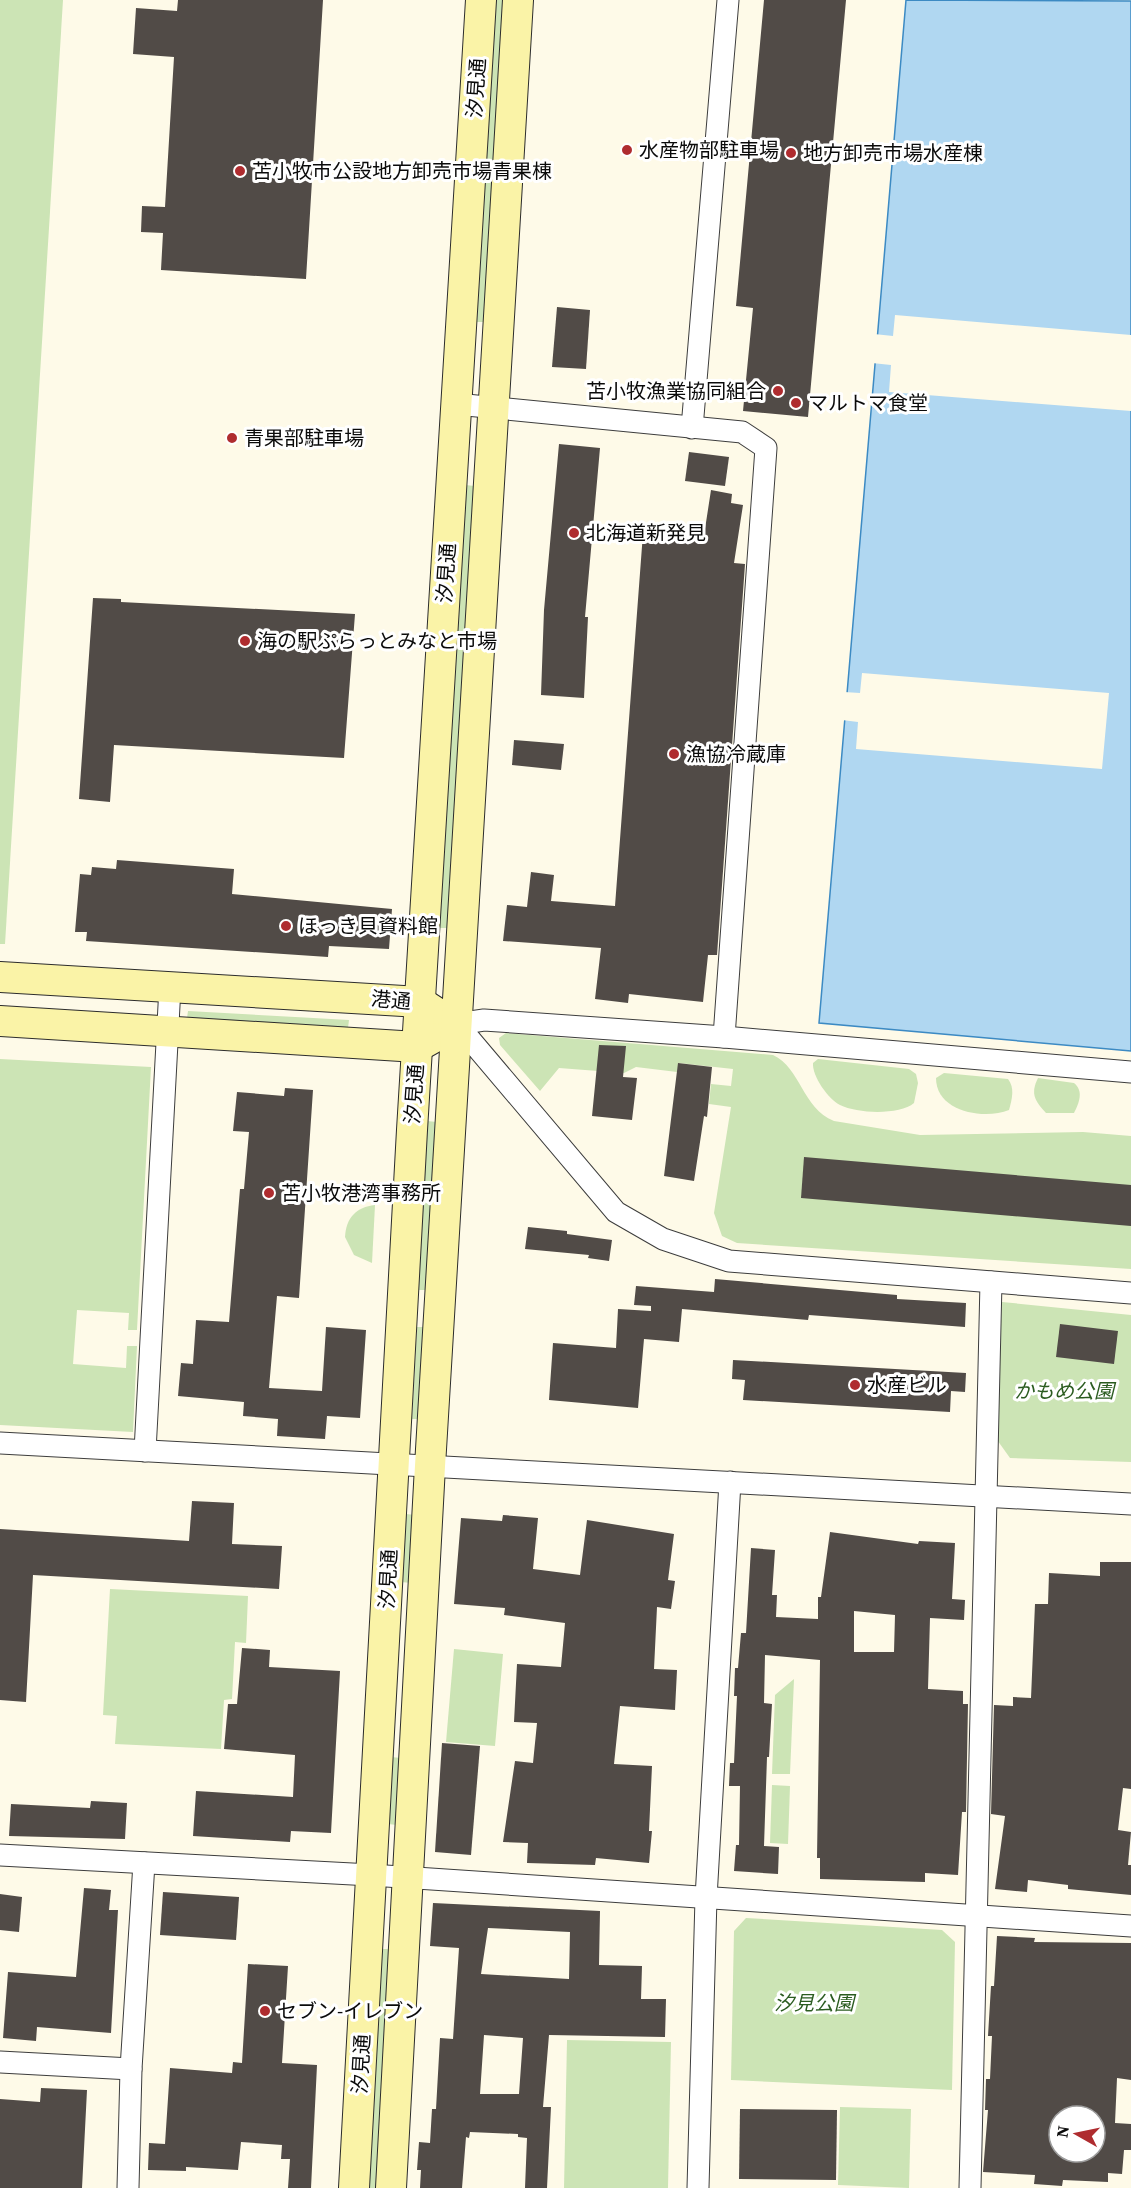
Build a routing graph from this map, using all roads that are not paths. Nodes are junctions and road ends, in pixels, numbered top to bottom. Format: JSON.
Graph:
{"nodes":[{"id":1,"x":481,"y":0,"type":"edge"},
{"id":2,"x":518,"y":0,"type":"edge"},
{"id":3,"x":728,"y":0,"type":"edge"},
{"id":4,"x":456,"y":404,"type":"junction"},
{"id":5,"x":494,"y":408,"type":"junction"},
{"id":6,"x":692,"y":428,"type":"junction"},
{"id":7,"x":0,"y":977,"type":"edge"},
{"id":8,"x":170,"y":987,"type":"junction"},
{"id":9,"x":420,"y":1002,"type":"junction"},
{"id":10,"x":0,"y":1021,"type":"edge"},
{"id":11,"x":457,"y":1024,"type":"junction"},
{"id":12,"x":168,"y":1030,"type":"junction"},
{"id":13,"x":724,"y":1037,"type":"junction"},
{"id":14,"x":417,"y":1047,"type":"junction"},
{"id":15,"x":1131,"y":1072,"type":"edge"},
{"id":16,"x":991,"y":1282,"type":"junction"},
{"id":17,"x":1131,"y":1293,"type":"edge"},
{"id":18,"x":0,"y":1443,"type":"edge"},
{"id":19,"x":145,"y":1451,"type":"junction"},
{"id":20,"x":394,"y":1464,"type":"junction"},
{"id":21,"x":430,"y":1466,"type":"junction"},
{"id":22,"x":730,"y":1482,"type":"junction"},
{"id":23,"x":986,"y":1496,"type":"junction"},
{"id":24,"x":1131,"y":1504,"type":"edge"},
{"id":25,"x":0,"y":1856,"type":"edge"},
{"id":26,"x":144,"y":1863,"type":"junction"},
{"id":27,"x":371,"y":1875,"type":"junction"},
{"id":28,"x":409,"y":1878,"type":"junction"},
{"id":29,"x":706,"y":1898,"type":"junction"},
{"id":30,"x":976,"y":1916,"type":"junction"},
{"id":31,"x":1131,"y":1926,"type":"edge"},
{"id":32,"x":0,"y":2062,"type":"edge"},
{"id":33,"x":131,"y":2069,"type":"junction"},
{"id":34,"x":128,"y":2188,"type":"edge"},
{"id":35,"x":354,"y":2188,"type":"edge"},
{"id":36,"x":391,"y":2188,"type":"edge"},
{"id":37,"x":698,"y":2188,"type":"edge"},
{"id":38,"x":970,"y":2188,"type":"edge"}],
"edges":[{"from":1,"to":4,"type":"street","name":"汐見通"},
{"from":2,"to":5,"type":"street","name":"汐見通"},
{"from":3,"to":6,"type":"street"},
{"from":4,"to":5,"type":"street"},
{"from":4,"to":9,"type":"street","name":"汐見通"},
{"from":5,"to":6,"type":"street"},
{"from":5,"to":11,"type":"street","name":"汐見通"},
{"from":6,"to":13,"type":"street"},
{"from":7,"to":8,"type":"street","name":"港通"},
{"from":8,"to":9,"type":"street","name":"港通"},
{"from":8,"to":12,"type":"street"},
{"from":9,"to":11,"type":"street","name":"港通"},
{"from":9,"to":14,"type":"street","name":"汐見通"},
{"from":10,"to":12,"type":"street"},
{"from":11,"to":13,"type":"street"},
{"from":11,"to":14,"type":"street"},
{"from":11,"to":16,"type":"street"},
{"from":11,"to":21,"type":"street","name":"汐見通"},
{"from":12,"to":14,"type":"street"},
{"from":12,"to":19,"type":"street"},
{"from":13,"to":15,"type":"street"},
{"from":14,"to":20,"type":"street","name":"汐見通"},
{"from":16,"to":17,"type":"street"},
{"from":16,"to":23,"type":"street"},
{"from":18,"to":19,"type":"street"},
{"from":19,"to":20,"type":"street"},
{"from":20,"to":21,"type":"street"},
{"from":20,"to":27,"type":"street","name":"汐見通"},
{"from":21,"to":22,"type":"street"},
{"from":21,"to":28,"type":"street","name":"汐見通"},
{"from":22,"to":23,"type":"street"},
{"from":22,"to":29,"type":"street"},
{"from":23,"to":24,"type":"street"},
{"from":23,"to":30,"type":"street"},
{"from":25,"to":26,"type":"street"},
{"from":26,"to":27,"type":"street"},
{"from":26,"to":33,"type":"street"},
{"from":27,"to":28,"type":"street"},
{"from":27,"to":35,"type":"street","name":"汐見通"},
{"from":28,"to":29,"type":"street"},
{"from":28,"to":36,"type":"street","name":"汐見通"},
{"from":29,"to":30,"type":"street"},
{"from":29,"to":37,"type":"street"},
{"from":30,"to":31,"type":"street"},
{"from":30,"to":38,"type":"street"},
{"from":32,"to":33,"type":"street"},
{"from":33,"to":34,"type":"street"}]}
